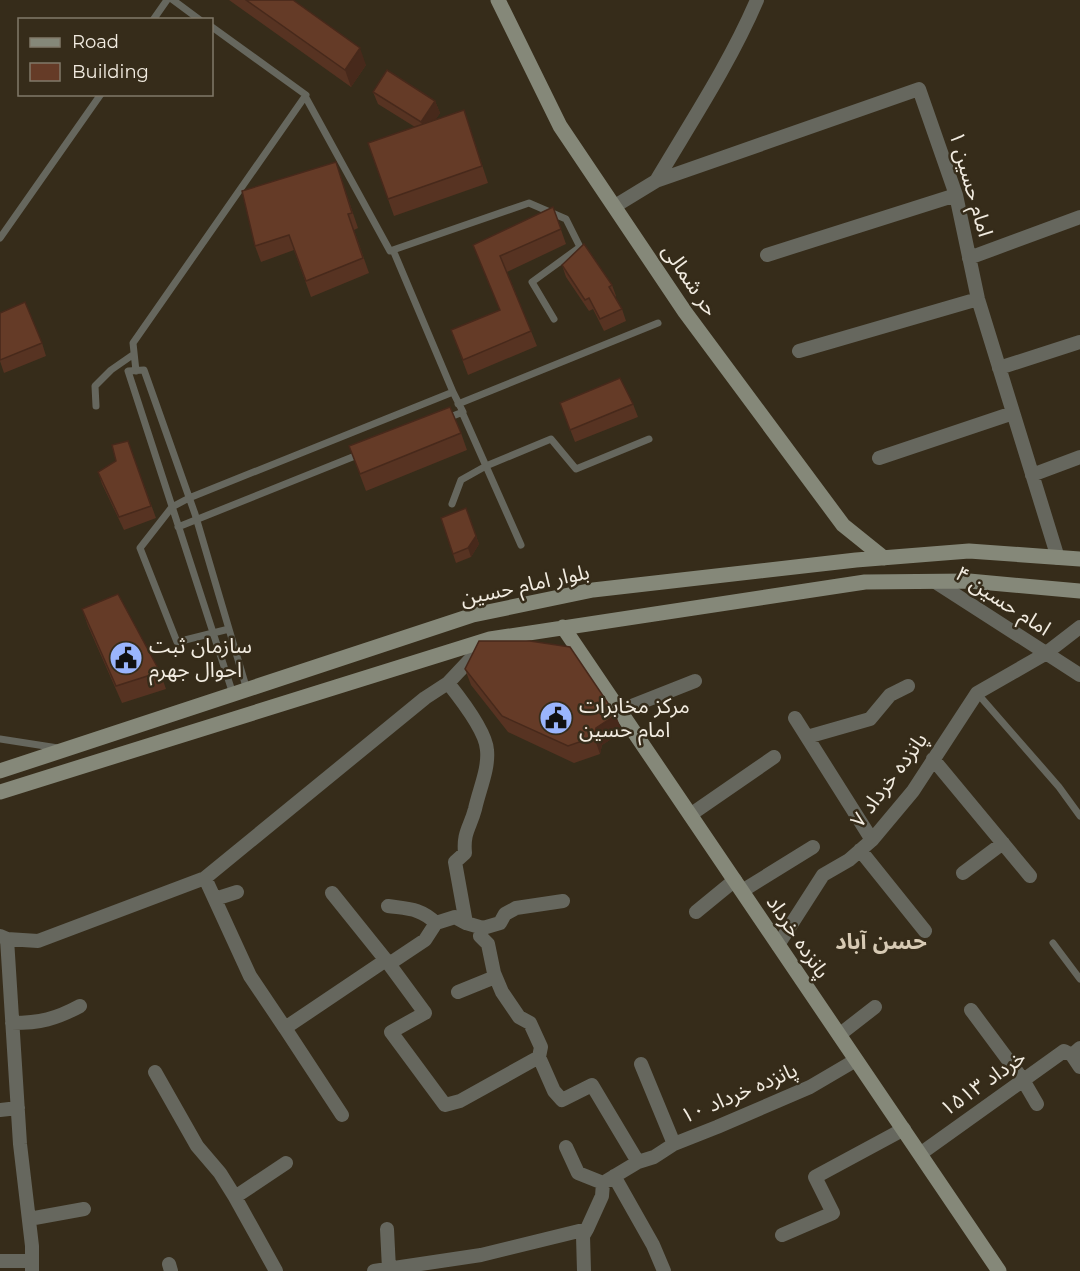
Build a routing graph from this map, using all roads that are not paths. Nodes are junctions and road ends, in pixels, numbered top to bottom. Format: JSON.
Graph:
{"nodes":[{"id":1,"x":167,"y":0,"type":"edge"},
{"id":2,"x":173,"y":0,"type":"edge"},
{"id":3,"x":498,"y":0,"type":"edge"},
{"id":4,"x":757,"y":0,"type":"edge"},
{"id":5,"x":154,"y":18,"type":"edge"},
{"id":6,"x":197,"y":18,"type":"edge"},
{"id":7,"x":213,"y":28,"type":"edge"},
{"id":8,"x":99,"y":96,"type":"edge"},
{"id":9,"x":305,"y":96,"type":"junction"},
{"id":10,"x":656,"y":181,"type":"junction"},
{"id":11,"x":956,"y":195,"type":"junction"},
{"id":12,"x":615,"y":206,"type":"junction"},
{"id":13,"x":1080,"y":217,"type":"edge"},
{"id":14,"x":0,"y":237,"type":"edge"},
{"id":15,"x":393,"y":250,"type":"junction"},
{"id":16,"x":767,"y":255,"type":"dead end"},
{"id":17,"x":969,"y":258,"type":"junction"},
{"id":18,"x":978,"y":299,"type":"junction"},
{"id":19,"x":554,"y":319,"type":"dead end"},
{"id":20,"x":658,"y":323,"type":"dead end"},
{"id":21,"x":1080,"y":342,"type":"edge"},
{"id":22,"x":799,"y":351,"type":"dead end"},
{"id":23,"x":134,"y":354,"type":"junction"},
{"id":24,"x":999,"y":368,"type":"junction"},
{"id":25,"x":136,"y":370,"type":"junction"},
{"id":26,"x":453,"y":392,"type":"junction"},
{"id":27,"x":459,"y":404,"type":"junction"},
{"id":28,"x":96,"y":406,"type":"dead end"},
{"id":29,"x":462,"y":412,"type":"junction"},
{"id":30,"x":1013,"y":413,"type":"junction"},
{"id":31,"x":440,"y":421,"type":"edge"},
{"id":32,"x":649,"y":439,"type":"dead end"},
{"id":33,"x":363,"y":452,"type":"edge"},
{"id":34,"x":879,"y":458,"type":"dead end"},
{"id":35,"x":1080,"y":458,"type":"edge"},
{"id":36,"x":486,"y":466,"type":"junction"},
{"id":37,"x":1032,"y":475,"type":"junction"},
{"id":38,"x":189,"y":498,"type":"junction"},
{"id":39,"x":452,"y":504,"type":"dead end"},
{"id":40,"x":172,"y":507,"type":"junction"},
{"id":41,"x":197,"y":520,"type":"junction"},
{"id":42,"x":178,"y":527,"type":"junction"},
{"id":43,"x":520,"y":545,"type":"dead end"},
{"id":44,"x":884,"y":558,"type":"junction"},
{"id":45,"x":1058,"y":558,"type":"junction"},
{"id":46,"x":1080,"y":559,"type":"edge"},
{"id":47,"x":934,"y":581,"type":"junction"},
{"id":48,"x":1080,"y":591,"type":"edge"},
{"id":49,"x":563,"y":627,"type":"junction"},
{"id":50,"x":1080,"y":627,"type":"edge"},
{"id":51,"x":229,"y":629,"type":"junction"},
{"id":52,"x":215,"y":633,"type":"junction"},
{"id":53,"x":490,"y":639,"type":"junction"},
{"id":54,"x":1045,"y":654,"type":"junction"},
{"id":55,"x":1080,"y":675,"type":"edge"},
{"id":56,"x":695,"y":681,"type":"dead end"},
{"id":57,"x":448,"y":683,"type":"junction"},
{"id":58,"x":908,"y":686,"type":"dead end"},
{"id":59,"x":240,"y":692,"type":"junction"},
{"id":60,"x":977,"y":693,"type":"junction"},
{"id":61,"x":619,"y":711,"type":"junction"},
{"id":62,"x":795,"y":718,"type":"dead end"},
{"id":63,"x":807,"y":737,"type":"junction"},
{"id":64,"x":0,"y":739,"type":"edge"},
{"id":65,"x":67,"y":749,"type":"junction"},
{"id":66,"x":774,"y":757,"type":"dead end"},
{"id":67,"x":933,"y":759,"type":"junction"},
{"id":68,"x":2,"y":770,"type":"edge"},
{"id":69,"x":6,"y":790,"type":"edge"},
{"id":70,"x":690,"y":815,"type":"junction"},
{"id":71,"x":1080,"y":816,"type":"edge"},
{"id":72,"x":872,"y":840,"type":"junction"},
{"id":73,"x":1003,"y":843,"type":"junction"},
{"id":74,"x":813,"y":847,"type":"dead end"},
{"id":75,"x":860,"y":850,"type":"junction"},
{"id":76,"x":963,"y":873,"type":"dead end"},
{"id":77,"x":1030,"y":876,"type":"dead end"},
{"id":78,"x":205,"y":878,"type":"junction"},
{"id":79,"x":738,"y":886,"type":"junction"},
{"id":80,"x":237,"y":892,"type":"dead end"},
{"id":81,"x":332,"y":893,"type":"dead end"},
{"id":82,"x":215,"y":899,"type":"junction"},
{"id":83,"x":563,"y":901,"type":"dead end"},
{"id":84,"x":388,"y":906,"type":"dead end"},
{"id":85,"x":696,"y":912,"type":"dead end"},
{"id":86,"x":436,"y":923,"type":"junction"},
{"id":87,"x":466,"y":923,"type":"junction"},
{"id":88,"x":483,"y":928,"type":"junction"},
{"id":89,"x":925,"y":932,"type":"dead end"},
{"id":90,"x":3,"y":938,"type":"edge"},
{"id":91,"x":1053,"y":943,"type":"dead end"},
{"id":92,"x":778,"y":945,"type":"junction"},
{"id":93,"x":387,"y":962,"type":"junction"},
{"id":94,"x":495,"y":977,"type":"junction"},
{"id":95,"x":1080,"y":979,"type":"edge"},
{"id":96,"x":458,"y":992,"type":"dead end"},
{"id":97,"x":80,"y":1006,"type":"dead end"},
{"id":98,"x":875,"y":1007,"type":"dead end"},
{"id":99,"x":6,"y":1008,"type":"edge"},
{"id":100,"x":971,"y":1010,"type":"dead end"},
{"id":101,"x":12,"y":1023,"type":"junction"},
{"id":102,"x":285,"y":1028,"type":"junction"},
{"id":103,"x":839,"y":1035,"type":"junction"},
{"id":104,"x":1076,"y":1051,"type":"edge"},
{"id":105,"x":539,"y":1057,"type":"junction"},
{"id":106,"x":856,"y":1060,"type":"junction"},
{"id":107,"x":640,"y":1064,"type":"dead end"},
{"id":108,"x":1080,"y":1067,"type":"edge"},
{"id":109,"x":156,"y":1072,"type":"dead end"},
{"id":110,"x":1023,"y":1080,"type":"junction"},
{"id":111,"x":1037,"y":1104,"type":"dead end"},
{"id":112,"x":18,"y":1108,"type":"junction"},
{"id":113,"x":0,"y":1110,"type":"edge"},
{"id":114,"x":342,"y":1115,"type":"dead end"},
{"id":115,"x":903,"y":1130,"type":"junction"},
{"id":116,"x":674,"y":1144,"type":"junction"},
{"id":117,"x":566,"y":1147,"type":"dead end"},
{"id":118,"x":920,"y":1154,"type":"junction"},
{"id":119,"x":638,"y":1162,"type":"junction"},
{"id":120,"x":286,"y":1163,"type":"dead end"},
{"id":121,"x":608,"y":1180,"type":"junction"},
{"id":122,"x":235,"y":1197,"type":"junction"},
{"id":123,"x":84,"y":1209,"type":"dead end"},
{"id":124,"x":29,"y":1219,"type":"junction"},
{"id":125,"x":387,"y":1229,"type":"dead end"},
{"id":126,"x":586,"y":1229,"type":"junction"},
{"id":127,"x":782,"y":1235,"type":"dead end"},
{"id":128,"x":0,"y":1261,"type":"edge"},
{"id":129,"x":32,"y":1266,"type":"edge"},
{"id":130,"x":389,"y":1269,"type":"junction"},
{"id":131,"x":276,"y":1271,"type":"edge"},
{"id":132,"x":374,"y":1271,"type":"edge"},
{"id":133,"x":584,"y":1271,"type":"edge"},
{"id":134,"x":663,"y":1271,"type":"edge"},
{"id":135,"x":999,"y":1271,"type":"edge"}],
"edges":[{"from":1,"to":5,"type":"lane"},
{"from":2,"to":6,"type":"lane"},
{"from":3,"to":12,"type":"main road","name":"حر شمالی"},
{"from":4,"to":10,"type":"street"},
{"from":7,"to":9,"type":"lane"},
{"from":8,"to":14,"type":"lane"},
{"from":9,"to":15,"type":"lane"},
{"from":9,"to":23,"type":"lane"},
{"from":10,"to":11,"type":"street","name":"امام حسین ۱"},
{"from":10,"to":12,"type":"street"},
{"from":11,"to":16,"type":"street"},
{"from":11,"to":17,"type":"street","name":"امام حسین ۱"},
{"from":12,"to":44,"type":"main road","name":"حر شمالی"},
{"from":13,"to":17,"type":"street"},
{"from":15,"to":19,"type":"lane"},
{"from":15,"to":26,"type":"lane"},
{"from":17,"to":18,"type":"street","name":"امام حسین ۱"},
{"from":18,"to":22,"type":"street"},
{"from":18,"to":24,"type":"street","name":"امام حسین ۱"},
{"from":20,"to":27,"type":"lane"},
{"from":21,"to":24,"type":"street"},
{"from":23,"to":25,"type":"lane"},
{"from":23,"to":28,"type":"lane"},
{"from":24,"to":30,"type":"street","name":"امام حسین ۱"},
{"from":25,"to":38,"type":"lane"},
{"from":25,"to":40,"type":"lane"},
{"from":26,"to":27,"type":"lane"},
{"from":26,"to":38,"type":"lane"},
{"from":27,"to":29,"type":"lane"},
{"from":29,"to":31,"type":"lane"},
{"from":29,"to":36,"type":"lane"},
{"from":30,"to":34,"type":"street"},
{"from":30,"to":37,"type":"street","name":"امام حسین ۱"},
{"from":32,"to":36,"type":"lane"},
{"from":33,"to":41,"type":"lane"},
{"from":35,"to":37,"type":"street"},
{"from":36,"to":39,"type":"lane"},
{"from":36,"to":43,"type":"lane"},
{"from":37,"to":45,"type":"street","name":"امام حسین ۱"},
{"from":38,"to":40,"type":"lane"},
{"from":38,"to":41,"type":"lane"},
{"from":40,"to":42,"type":"lane"},
{"from":40,"to":52,"type":"lane"},
{"from":41,"to":42,"type":"lane"},
{"from":41,"to":51,"type":"lane"},
{"from":42,"to":52,"type":"lane"},
{"from":44,"to":45,"type":"main road","name":"بلوار امام حسین"},
{"from":44,"to":59,"type":"main road","name":"بلوار امام حسین"},
{"from":45,"to":46,"type":"main road","name":"بلوار امام حسین"},
{"from":47,"to":48,"type":"main road"},
{"from":47,"to":49,"type":"main road"},
{"from":47,"to":54,"type":"street","name":"امام حسین ۴"},
{"from":49,"to":53,"type":"main road"},
{"from":49,"to":61,"type":"main road","name":"پانزده خرداد"},
{"from":50,"to":54,"type":"street","name":"پانزده خرداد ۷"},
{"from":51,"to":52,"type":"lane"},
{"from":51,"to":59,"type":"lane"},
{"from":52,"to":59,"type":"lane"},
{"from":53,"to":57,"type":"street"},
{"from":53,"to":69,"type":"main road"},
{"from":54,"to":55,"type":"street","name":"امام حسین ۴"},
{"from":54,"to":60,"type":"street","name":"پانزده خرداد ۷"},
{"from":56,"to":61,"type":"street"},
{"from":57,"to":78,"type":"street"},
{"from":57,"to":87,"type":"street"},
{"from":58,"to":63,"type":"street"},
{"from":59,"to":65,"type":"main road","name":"بلوار امام حسین"},
{"from":60,"to":67,"type":"street","name":"پانزده خرداد ۷"},
{"from":60,"to":71,"type":"lane"},
{"from":61,"to":70,"type":"main road","name":"پانزده خرداد"},
{"from":62,"to":63,"type":"street"},
{"from":63,"to":72,"type":"street"},
{"from":64,"to":65,"type":"lane"},
{"from":65,"to":68,"type":"main road","name":"بلوار امام حسین"},
{"from":66,"to":70,"type":"street"},
{"from":67,"to":72,"type":"street","name":"پانزده خرداد ۷"},
{"from":67,"to":73,"type":"street"},
{"from":68,"to":69,"type":"main road"},
{"from":70,"to":79,"type":"main road","name":"پانزده خرداد"},
{"from":72,"to":75,"type":"street","name":"پانزده خرداد ۷"},
{"from":73,"to":76,"type":"street"},
{"from":73,"to":77,"type":"street"},
{"from":74,"to":79,"type":"street"},
{"from":75,"to":89,"type":"street"},
{"from":75,"to":92,"type":"street","name":"پانزده خرداد ۷"},
{"from":78,"to":82,"type":"street"},
{"from":78,"to":90,"type":"street"},
{"from":79,"to":85,"type":"street"},
{"from":79,"to":92,"type":"main road","name":"پانزده خرداد"},
{"from":80,"to":82,"type":"street"},
{"from":81,"to":93,"type":"street"},
{"from":82,"to":102,"type":"street"},
{"from":83,"to":88,"type":"street"},
{"from":84,"to":86,"type":"street"},
{"from":86,"to":87,"type":"street"},
{"from":86,"to":93,"type":"street"},
{"from":87,"to":88,"type":"street"},
{"from":88,"to":94,"type":"street"},
{"from":90,"to":99,"type":"street"},
{"from":91,"to":95,"type":"lane"},
{"from":92,"to":103,"type":"main road","name":"پانزده خرداد"},
{"from":93,"to":102,"type":"street"},
{"from":93,"to":105,"type":"street"},
{"from":94,"to":96,"type":"street"},
{"from":94,"to":105,"type":"street"},
{"from":97,"to":101,"type":"street"},
{"from":98,"to":103,"type":"street"},
{"from":99,"to":101,"type":"street"},
{"from":100,"to":110,"type":"street"},
{"from":101,"to":112,"type":"street"},
{"from":102,"to":114,"type":"street"},
{"from":103,"to":106,"type":"main road","name":"پانزده خرداد"},
{"from":104,"to":108,"type":"street"},
{"from":104,"to":110,"type":"street","name":"۱۵خرداد ۱۳"},
{"from":105,"to":119,"type":"street"},
{"from":106,"to":115,"type":"main road","name":"پانزده خرداد"},
{"from":106,"to":116,"type":"street","name":"پانزده خرداد ۱۰"},
{"from":107,"to":116,"type":"street"},
{"from":109,"to":122,"type":"street"},
{"from":110,"to":111,"type":"street"},
{"from":110,"to":118,"type":"street","name":"۱۵خرداد ۱۳"},
{"from":112,"to":113,"type":"street"},
{"from":112,"to":124,"type":"street"},
{"from":115,"to":118,"type":"main road","name":"پانزده خرداد"},
{"from":115,"to":127,"type":"street"},
{"from":116,"to":119,"type":"street","name":"پانزده خرداد ۱۰"},
{"from":117,"to":121,"type":"street"},
{"from":118,"to":135,"type":"main road","name":"پانزده خرداد"},
{"from":119,"to":121,"type":"street","name":"پانزده خرداد ۱۰"},
{"from":120,"to":122,"type":"street"},
{"from":121,"to":126,"type":"street"},
{"from":121,"to":134,"type":"street"},
{"from":122,"to":131,"type":"street"},
{"from":123,"to":124,"type":"street"},
{"from":124,"to":129,"type":"street"},
{"from":125,"to":130,"type":"street"},
{"from":126,"to":130,"type":"street"},
{"from":126,"to":133,"type":"street"},
{"from":128,"to":129,"type":"street"},
{"from":130,"to":132,"type":"street"}]}
